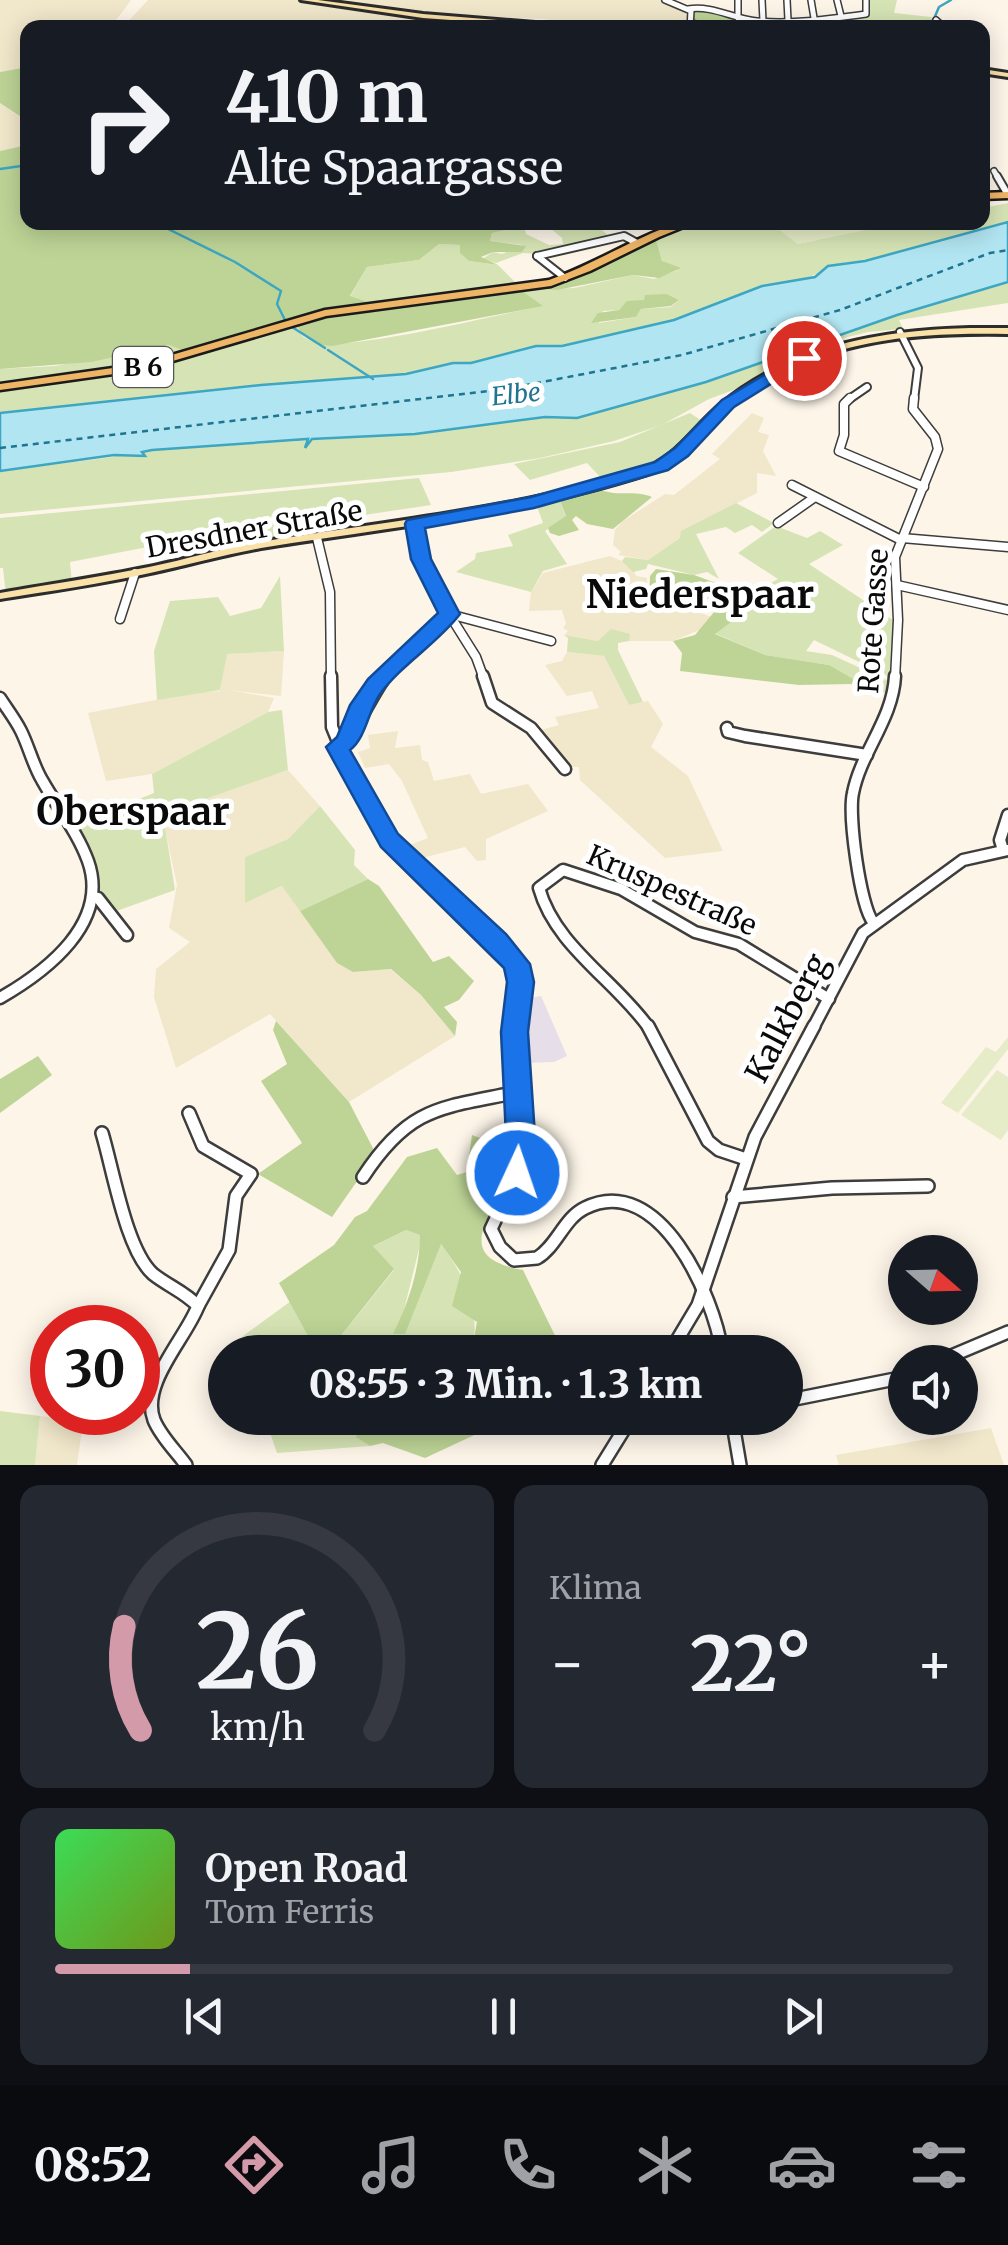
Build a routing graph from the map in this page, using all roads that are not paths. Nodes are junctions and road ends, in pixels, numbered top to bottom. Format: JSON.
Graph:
{"nodes":[{"id":1,"x":304,"y":0,"type":"edge"},
{"id":2,"x":684,"y":0,"type":"edge"},
{"id":3,"x":738,"y":0,"type":"edge"},
{"id":4,"x":786,"y":0,"type":"edge"},
{"id":5,"x":811,"y":0,"type":"edge"},
{"id":6,"x":837,"y":0,"type":"edge"},
{"id":7,"x":866,"y":0,"type":"edge"},
{"id":8,"x":668,"y":1,"type":"edge"},
{"id":9,"x":688,"y":9,"type":"junction"},
{"id":10,"x":841,"y":16,"type":"junction"},
{"id":11,"x":738,"y":18,"type":"junction"},
{"id":12,"x":814,"y":18,"type":"junction"},
{"id":13,"x":480,"y":20,"type":"edge"},
{"id":14,"x":689,"y":20,"type":"edge"},
{"id":15,"x":754,"y":20,"type":"edge"},
{"id":16,"x":788,"y":20,"type":"joint"},
{"id":17,"x":994,"y":171,"type":"dead end"},
{"id":18,"x":1008,"y":195,"type":"edge"},
{"id":19,"x":669,"y":230,"type":"edge"},
{"id":20,"x":635,"y":242,"type":"junction"},
{"id":21,"x":565,"y":278,"type":"junction"},
{"id":22,"x":1008,"y":331,"type":"edge"},
{"id":23,"x":900,"y":332,"type":"junction"},
{"id":24,"x":0,"y":387,"type":"edge"},
{"id":25,"x":866,"y":387,"type":"dead end"},
{"id":26,"x":792,"y":485,"type":"dead end"},
{"id":27,"x":924,"y":487,"type":"junction"},
{"id":28,"x":816,"y":497,"type":"junction"},
{"id":29,"x":778,"y":523,"type":"dead end"},
{"id":30,"x":414,"y":524,"type":"junction"},
{"id":31,"x":316,"y":538,"type":"junction"},
{"id":32,"x":902,"y":539,"type":"junction"},
{"id":33,"x":1008,"y":547,"type":"edge"},
{"id":34,"x":135,"y":573,"type":"junction"},
{"id":35,"x":897,"y":585,"type":"junction"},
{"id":36,"x":0,"y":596,"type":"edge"},
{"id":37,"x":1008,"y":610,"type":"edge"},
{"id":38,"x":450,"y":614,"type":"junction"},
{"id":39,"x":120,"y":618,"type":"dead end"},
{"id":40,"x":551,"y":641,"type":"dead end"},
{"id":41,"x":0,"y":700,"type":"edge"},
{"id":42,"x":727,"y":728,"type":"dead end"},
{"id":43,"x":337,"y":747,"type":"junction"},
{"id":44,"x":867,"y":755,"type":"junction"},
{"id":45,"x":566,"y":768,"type":"dead end"},
{"id":46,"x":1008,"y":816,"type":"edge"},
{"id":47,"x":1006,"y":850,"type":"edge"},
{"id":48,"x":92,"y":897,"type":"junction"},
{"id":49,"x":874,"y":922,"type":"junction"},
{"id":50,"x":127,"y":935,"type":"dead end"},
{"id":51,"x":0,"y":998,"type":"edge"},
{"id":52,"x":829,"y":999,"type":"junction"},
{"id":53,"x":518,"y":1092,"type":"junction"},
{"id":54,"x":189,"y":1114,"type":"dead end"},
{"id":55,"x":102,"y":1133,"type":"dead end"},
{"id":56,"x":746,"y":1159,"type":"junction"},
{"id":57,"x":250,"y":1174,"type":"joint"},
{"id":58,"x":363,"y":1177,"type":"dead end"},
{"id":59,"x":928,"y":1186,"type":"dead end"},
{"id":60,"x":733,"y":1197,"type":"junction"},
{"id":61,"x":703,"y":1289,"type":"junction"},
{"id":62,"x":198,"y":1306,"type":"junction"},
{"id":63,"x":1008,"y":1332,"type":"edge"},
{"id":64,"x":680,"y":1335,"type":"edge"},
{"id":65,"x":719,"y":1335,"type":"edge"},
{"id":66,"x":978,"y":1345,"type":"edge"},
{"id":67,"x":888,"y":1380,"type":"edge"},
{"id":68,"x":803,"y":1397,"type":"edge"},
{"id":69,"x":621,"y":1435,"type":"edge"},
{"id":70,"x":735,"y":1435,"type":"edge"},
{"id":71,"x":186,"y":1465,"type":"edge"},
{"id":72,"x":602,"y":1465,"type":"edge"},
{"id":73,"x":740,"y":1465,"type":"edge"}],
"edges":[{"from":1,"to":13,"type":"main road"},
{"from":2,"to":8,"type":"street"},
{"from":3,"to":11,"type":"street"},
{"from":4,"to":16,"type":"street"},
{"from":5,"to":12,"type":"street"},
{"from":6,"to":10,"type":"street"},
{"from":7,"to":10,"type":"street"},
{"from":8,"to":9,"type":"street"},
{"from":9,"to":11,"type":"street"},
{"from":9,"to":14,"type":"street"},
{"from":10,"to":12,"type":"street"},
{"from":11,"to":15,"type":"street"},
{"from":12,"to":16,"type":"street"},
{"from":17,"to":18,"type":"street"},
{"from":19,"to":20,"type":"main road","number":"B 6"},
{"from":20,"to":21,"type":"main road","number":"B 6"},
{"from":20,"to":21,"type":"street"},
{"from":21,"to":24,"type":"main road","number":"B 6"},
{"from":22,"to":23,"type":"main road","name":"Dresdner Straße"},
{"from":23,"to":27,"type":"street","name":"Rote Gasse"},
{"from":23,"to":30,"type":"main road","name":"Dresdner Straße"},
{"from":25,"to":27,"type":"street"},
{"from":26,"to":28,"type":"street"},
{"from":27,"to":32,"type":"street","name":"Rote Gasse"},
{"from":28,"to":29,"type":"street"},
{"from":28,"to":32,"type":"street"},
{"from":30,"to":31,"type":"main road","name":"Dresdner Straße"},
{"from":30,"to":38,"type":"street"},
{"from":31,"to":34,"type":"main road","name":"Dresdner Straße"},
{"from":31,"to":43,"type":"street"},
{"from":32,"to":33,"type":"street"},
{"from":32,"to":35,"type":"street","name":"Rote Gasse"},
{"from":34,"to":36,"type":"main road","name":"Dresdner Straße"},
{"from":34,"to":39,"type":"street"},
{"from":35,"to":37,"type":"street"},
{"from":35,"to":44,"type":"street","name":"Rote Gasse"},
{"from":38,"to":40,"type":"street"},
{"from":38,"to":43,"type":"street"},
{"from":38,"to":45,"type":"street"},
{"from":41,"to":48,"type":"street"},
{"from":42,"to":44,"type":"street"},
{"from":43,"to":53,"type":"street"},
{"from":44,"to":49,"type":"street","name":"Rote Gasse"},
{"from":46,"to":47,"type":"street"},
{"from":47,"to":49,"type":"street","name":"Kalkberg"},
{"from":48,"to":50,"type":"street"},
{"from":48,"to":51,"type":"street"},
{"from":49,"to":52,"type":"street","name":"Kalkberg"},
{"from":52,"to":56,"type":"street","name":"Kalkberg"},
{"from":52,"to":56,"type":"street","name":"Kruspestraße"},
{"from":53,"to":58,"type":"street"},
{"from":53,"to":61,"type":"street"},
{"from":54,"to":57,"type":"street"},
{"from":55,"to":62,"type":"street"},
{"from":56,"to":60,"type":"street","name":"Kalkberg"},
{"from":57,"to":62,"type":"street"},
{"from":59,"to":60,"type":"street"},
{"from":60,"to":61,"type":"street","name":"Kalkberg"},
{"from":61,"to":64,"type":"street","name":"Kalkberg"},
{"from":61,"to":65,"type":"street"},
{"from":62,"to":71,"type":"street"},
{"from":63,"to":66,"type":"street"},
{"from":67,"to":68,"type":"street"},
{"from":69,"to":72,"type":"street"},
{"from":70,"to":73,"type":"street"}]}
